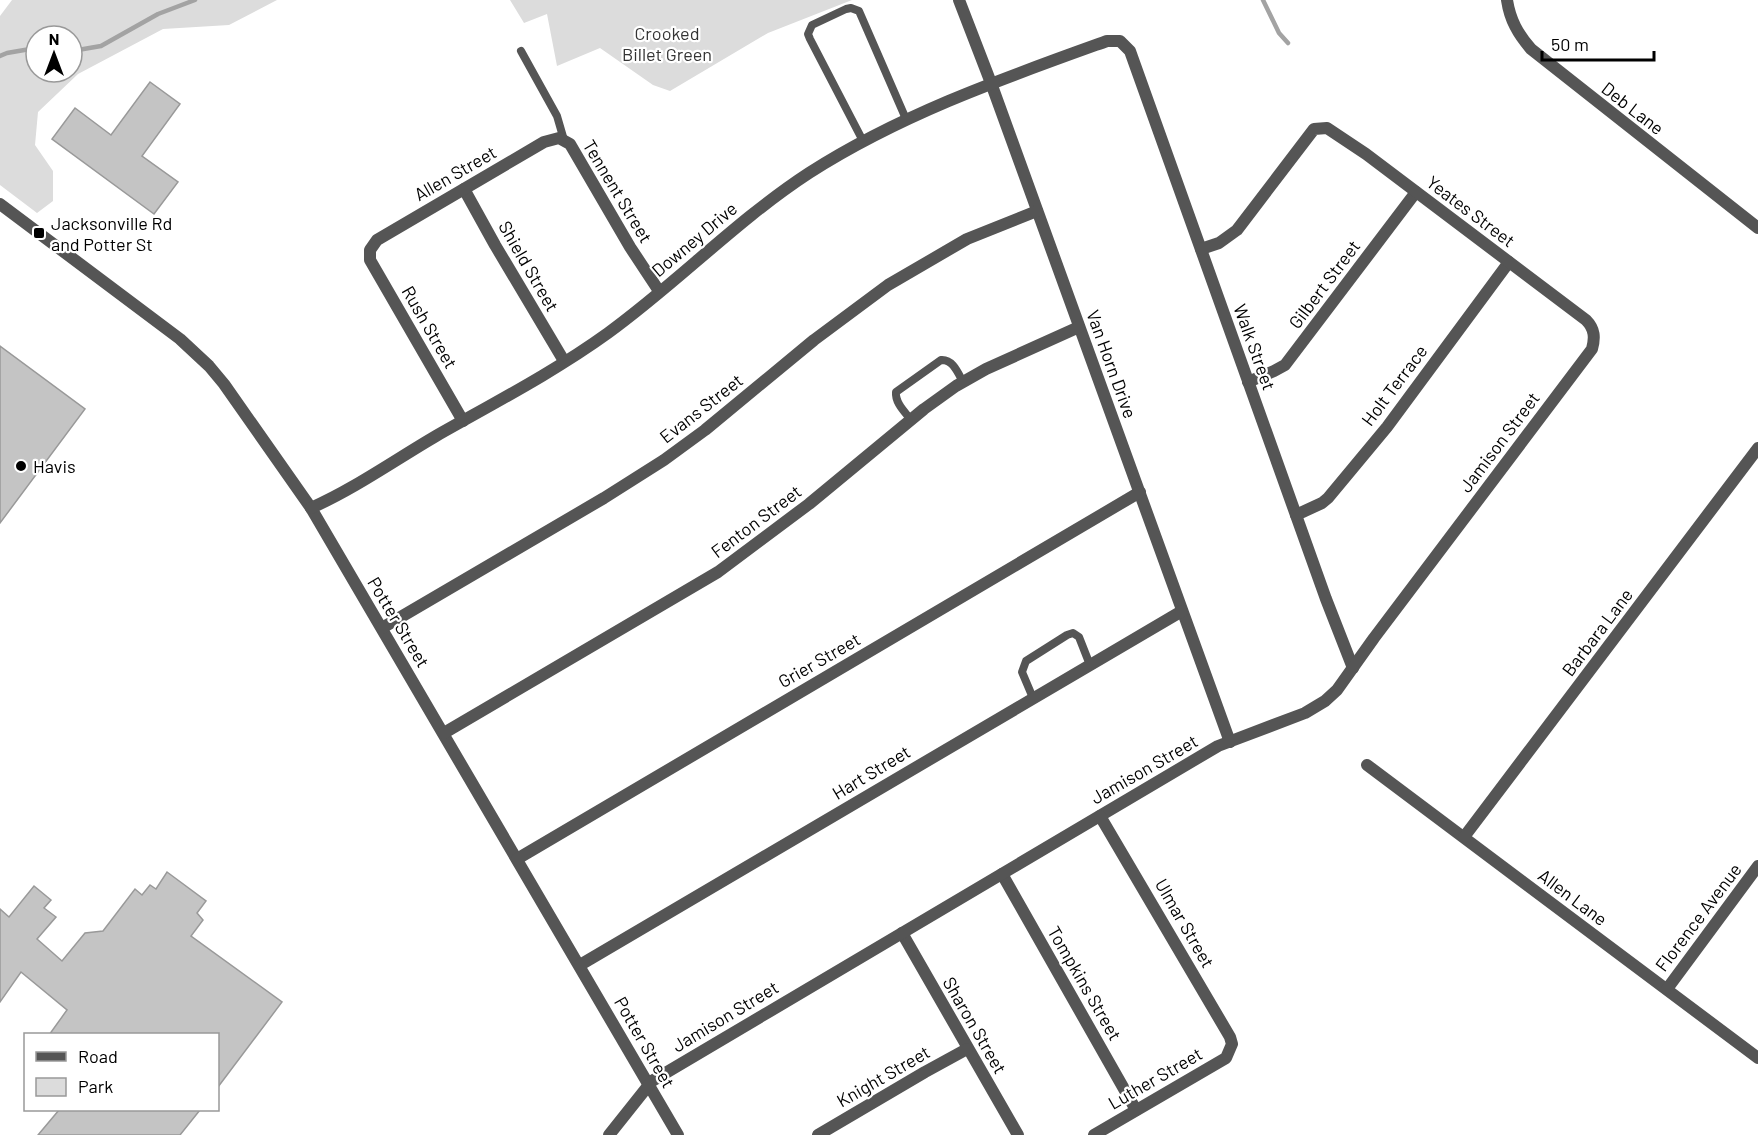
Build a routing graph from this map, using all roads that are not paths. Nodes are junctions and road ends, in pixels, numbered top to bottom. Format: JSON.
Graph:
{"nodes":[{"id":1,"x":959,"y":0,"type":"edge"},
{"id":2,"x":1507,"y":0,"type":"edge"},
{"id":3,"x":1120,"y":41,"type":"joint"},
{"id":4,"x":521,"y":51,"type":"dead end"},
{"id":5,"x":992,"y":83,"type":"junction"},
{"id":6,"x":906,"y":119,"type":"junction"},
{"id":7,"x":564,"y":140,"type":"junction"},
{"id":8,"x":863,"y":141,"type":"junction"},
{"id":9,"x":464,"y":189,"type":"junction"},
{"id":10,"x":1416,"y":192,"type":"junction"},
{"id":11,"x":0,"y":204,"type":"edge"},
{"id":12,"x":1037,"y":211,"type":"junction"},
{"id":13,"x":1758,"y":228,"type":"edge"},
{"id":14,"x":1201,"y":249,"type":"junction"},
{"id":15,"x":370,"y":250,"type":"joint"},
{"id":16,"x":1509,"y":262,"type":"junction"},
{"id":17,"x":659,"y":291,"type":"junction"},
{"id":18,"x":1079,"y":327,"type":"junction"},
{"id":19,"x":1594,"y":332,"type":"joint"},
{"id":20,"x":564,"y":361,"type":"junction"},
{"id":21,"x":963,"y":382,"type":"junction"},
{"id":22,"x":1248,"y":382,"type":"junction"},
{"id":23,"x":911,"y":420,"type":"junction"},
{"id":24,"x":463,"y":421,"type":"junction"},
{"id":25,"x":1758,"y":448,"type":"edge"},
{"id":26,"x":1140,"y":492,"type":"junction"},
{"id":27,"x":311,"y":508,"type":"junction"},
{"id":28,"x":1296,"y":515,"type":"junction"},
{"id":29,"x":1182,"y":611,"type":"junction"},
{"id":30,"x":382,"y":628,"type":"junction"},
{"id":31,"x":1090,"y":665,"type":"junction"},
{"id":32,"x":1353,"y":668,"type":"junction"},
{"id":33,"x":1033,"y":698,"type":"junction"},
{"id":34,"x":444,"y":733,"type":"junction"},
{"id":35,"x":1230,"y":742,"type":"junction"},
{"id":36,"x":1367,"y":765,"type":"dead end"},
{"id":37,"x":1100,"y":816,"type":"junction"},
{"id":38,"x":1464,"y":837,"type":"junction"},
{"id":39,"x":517,"y":860,"type":"junction"},
{"id":40,"x":1758,"y":866,"type":"edge"},
{"id":41,"x":1002,"y":874,"type":"junction"},
{"id":42,"x":902,"y":933,"type":"junction"},
{"id":43,"x":580,"y":965,"type":"junction"},
{"id":44,"x":1667,"y":989,"type":"junction"},
{"id":45,"x":967,"y":1049,"type":"junction"},
{"id":46,"x":1230,"y":1050,"type":"joint"},
{"id":47,"x":1758,"y":1058,"type":"edge"},
{"id":48,"x":649,"y":1084,"type":"junction"},
{"id":49,"x":1136,"y":1110,"type":"junction"},
{"id":50,"x":609,"y":1135,"type":"edge"},
{"id":51,"x":678,"y":1135,"type":"edge"},
{"id":52,"x":818,"y":1135,"type":"edge"},
{"id":53,"x":1018,"y":1135,"type":"edge"},
{"id":54,"x":1094,"y":1135,"type":"edge"}],
"edges":[{"from":1,"to":5,"type":"street","name":"Van Horn Drive"},
{"from":2,"to":13,"type":"street","name":"Deb Lane"},
{"from":3,"to":5,"type":"street","name":"Downey Drive"},
{"from":3,"to":14,"type":"street","name":"Walk Street"},
{"from":4,"to":7,"type":"lane"},
{"from":5,"to":6,"type":"street","name":"Downey Drive"},
{"from":5,"to":12,"type":"street","name":"Van Horn Drive"},
{"from":6,"to":8,"type":"street","name":"Downey Drive"},
{"from":6,"to":8,"type":"lane"},
{"from":7,"to":9,"type":"street","name":"Allen Street"},
{"from":7,"to":17,"type":"street","name":"Tennent Street"},
{"from":8,"to":17,"type":"street","name":"Downey Drive"},
{"from":9,"to":15,"type":"street","name":"Allen Street"},
{"from":9,"to":20,"type":"street","name":"Shield Street"},
{"from":10,"to":14,"type":"street","name":"Yeates Street"},
{"from":10,"to":16,"type":"street","name":"Yeates Street"},
{"from":10,"to":22,"type":"street","name":"Gilbert Street"},
{"from":11,"to":27,"type":"street","name":"Potter Street"},
{"from":12,"to":18,"type":"street","name":"Van Horn Drive"},
{"from":12,"to":30,"type":"street","name":"Evans Street"},
{"from":14,"to":22,"type":"street","name":"Walk Street"},
{"from":15,"to":24,"type":"street","name":"Rush Street"},
{"from":16,"to":19,"type":"street","name":"Yeates Street"},
{"from":16,"to":28,"type":"street","name":"Holt Terrace"},
{"from":17,"to":20,"type":"street","name":"Downey Drive"},
{"from":18,"to":21,"type":"street","name":"Fenton Street"},
{"from":18,"to":26,"type":"street","name":"Van Horn Drive"},
{"from":19,"to":32,"type":"street","name":"Jamison Street"},
{"from":20,"to":24,"type":"street","name":"Downey Drive"},
{"from":21,"to":23,"type":"street","name":"Fenton Street"},
{"from":21,"to":23,"type":"lane"},
{"from":22,"to":28,"type":"street","name":"Walk Street"},
{"from":23,"to":34,"type":"street","name":"Fenton Street"},
{"from":24,"to":27,"type":"street","name":"Downey Drive"},
{"from":25,"to":38,"type":"street","name":"Barbara Lane"},
{"from":26,"to":29,"type":"street","name":"Van Horn Drive"},
{"from":26,"to":39,"type":"street","name":"Grier Street"},
{"from":27,"to":30,"type":"street","name":"Potter Street"},
{"from":28,"to":32,"type":"street","name":"Walk Street"},
{"from":29,"to":31,"type":"street","name":"Hart Street"},
{"from":29,"to":35,"type":"street","name":"Van Horn Drive"},
{"from":30,"to":34,"type":"street","name":"Potter Street"},
{"from":31,"to":33,"type":"street","name":"Hart Street"},
{"from":31,"to":33,"type":"lane"},
{"from":32,"to":35,"type":"street","name":"Jamison Street"},
{"from":33,"to":43,"type":"street","name":"Hart Street"},
{"from":34,"to":39,"type":"street","name":"Potter Street"},
{"from":35,"to":37,"type":"street","name":"Jamison Street"},
{"from":36,"to":38,"type":"street","name":"Allen Lane"},
{"from":37,"to":41,"type":"street","name":"Jamison Street"},
{"from":37,"to":46,"type":"street","name":"Ulmar Street"},
{"from":38,"to":44,"type":"street","name":"Allen Lane"},
{"from":39,"to":43,"type":"street","name":"Potter Street"},
{"from":40,"to":44,"type":"street","name":"Florence Avenue"},
{"from":41,"to":42,"type":"street","name":"Jamison Street"},
{"from":41,"to":49,"type":"street","name":"Tompkins Street"},
{"from":42,"to":45,"type":"street","name":"Sharon Street"},
{"from":42,"to":48,"type":"street","name":"Jamison Street"},
{"from":43,"to":48,"type":"street","name":"Potter Street"},
{"from":44,"to":47,"type":"street","name":"Allen Lane"},
{"from":45,"to":52,"type":"street","name":"Knight Street"},
{"from":45,"to":53,"type":"street","name":"Sharon Street"},
{"from":46,"to":49,"type":"street","name":"Luther Street"},
{"from":48,"to":50,"type":"street","name":"Jamison Street"},
{"from":48,"to":51,"type":"street","name":"Potter Street"},
{"from":49,"to":54,"type":"street","name":"Luther Street"}]}
